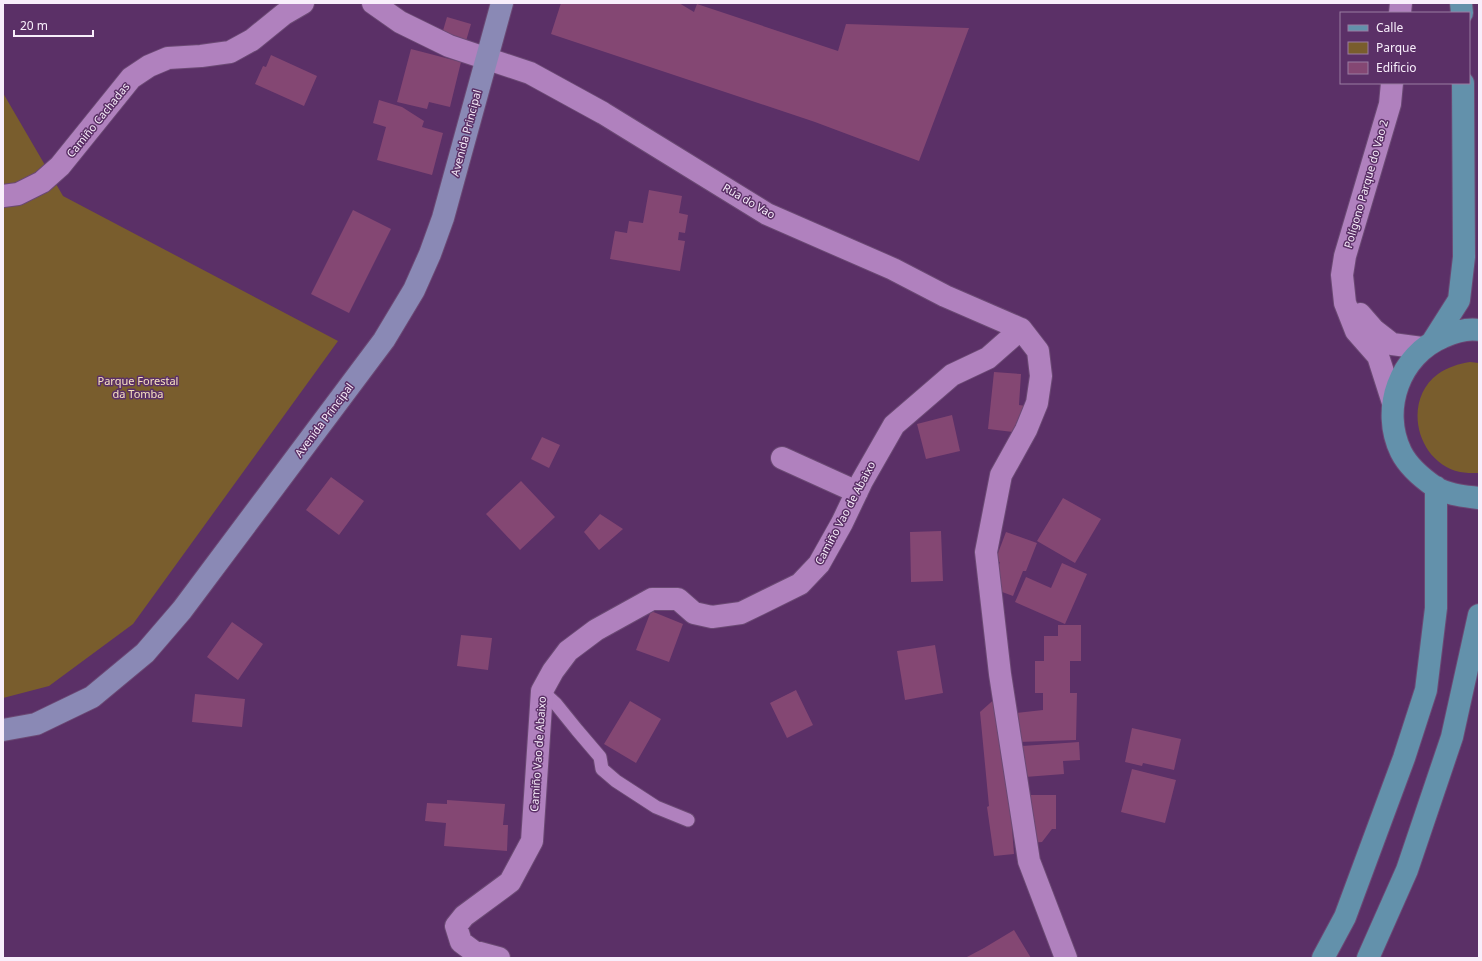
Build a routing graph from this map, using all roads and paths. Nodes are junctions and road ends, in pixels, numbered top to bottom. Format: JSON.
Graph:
{"nodes":[{"id":1,"x":303,"y":3,"type":"edge"},
{"id":2,"x":373,"y":3,"type":"edge"},
{"id":3,"x":502,"y":3,"type":"edge"},
{"id":4,"x":486,"y":57,"type":"junction"},
{"id":5,"x":1392,"y":84,"type":"edge"},
{"id":6,"x":1463,"y":84,"type":"edge"},
{"id":7,"x":3,"y":196,"type":"edge"},
{"id":8,"x":1343,"y":286,"type":"junction"},
{"id":9,"x":1021,"y":329,"type":"junction"},
{"id":10,"x":1479,"y":330,"type":"edge"},
{"id":11,"x":1428,"y":345,"type":"junction"},
{"id":12,"x":1393,"y":403,"type":"junction"},
{"id":13,"x":782,"y":458,"type":"dead end"},
{"id":14,"x":1436,"y":487,"type":"junction"},
{"id":15,"x":857,"y":492,"type":"junction"},
{"id":16,"x":1479,"y":498,"type":"edge"},
{"id":17,"x":1479,"y":615,"type":"edge"},
{"id":18,"x":542,"y":691,"type":"junction"},
{"id":19,"x":3,"y":730,"type":"edge"},
{"id":20,"x":688,"y":820,"type":"dead end"},
{"id":21,"x":499,"y":958,"type":"edge"},
{"id":22,"x":1066,"y":958,"type":"edge"},
{"id":23,"x":1323,"y":958,"type":"edge"},
{"id":24,"x":1368,"y":958,"type":"edge"}],
"edges":[{"from":1,"to":7,"type":"street","name":"Camiño Cachadas"},
{"from":2,"to":4,"type":"street"},
{"from":3,"to":4,"type":"street","name":"Avenida Principal"},
{"from":4,"to":9,"type":"street","name":"Rúa do Vao"},
{"from":4,"to":19,"type":"street","name":"Avenida Principal"},
{"from":5,"to":8,"type":"street","name":"Polígono Parque do Vao 2"},
{"from":6,"to":11,"type":"main road"},
{"from":8,"to":11,"type":"street"},
{"from":8,"to":12,"type":"street","name":"Polígono Parque do Vao 2"},
{"from":9,"to":15,"type":"street","name":"Camiño Vao de Abaixo"},
{"from":9,"to":22,"type":"street"},
{"from":10,"to":11,"type":"main road"},
{"from":11,"to":12,"type":"main road"},
{"from":12,"to":14,"type":"main road"},
{"from":13,"to":15,"type":"street"},
{"from":14,"to":16,"type":"main road"},
{"from":14,"to":23,"type":"main road"},
{"from":15,"to":18,"type":"street","name":"Camiño Vao de Abaixo"},
{"from":17,"to":24,"type":"main road"},
{"from":18,"to":20,"type":"lane"},
{"from":18,"to":21,"type":"street","name":"Camiño Vao de Abaixo"}]}
